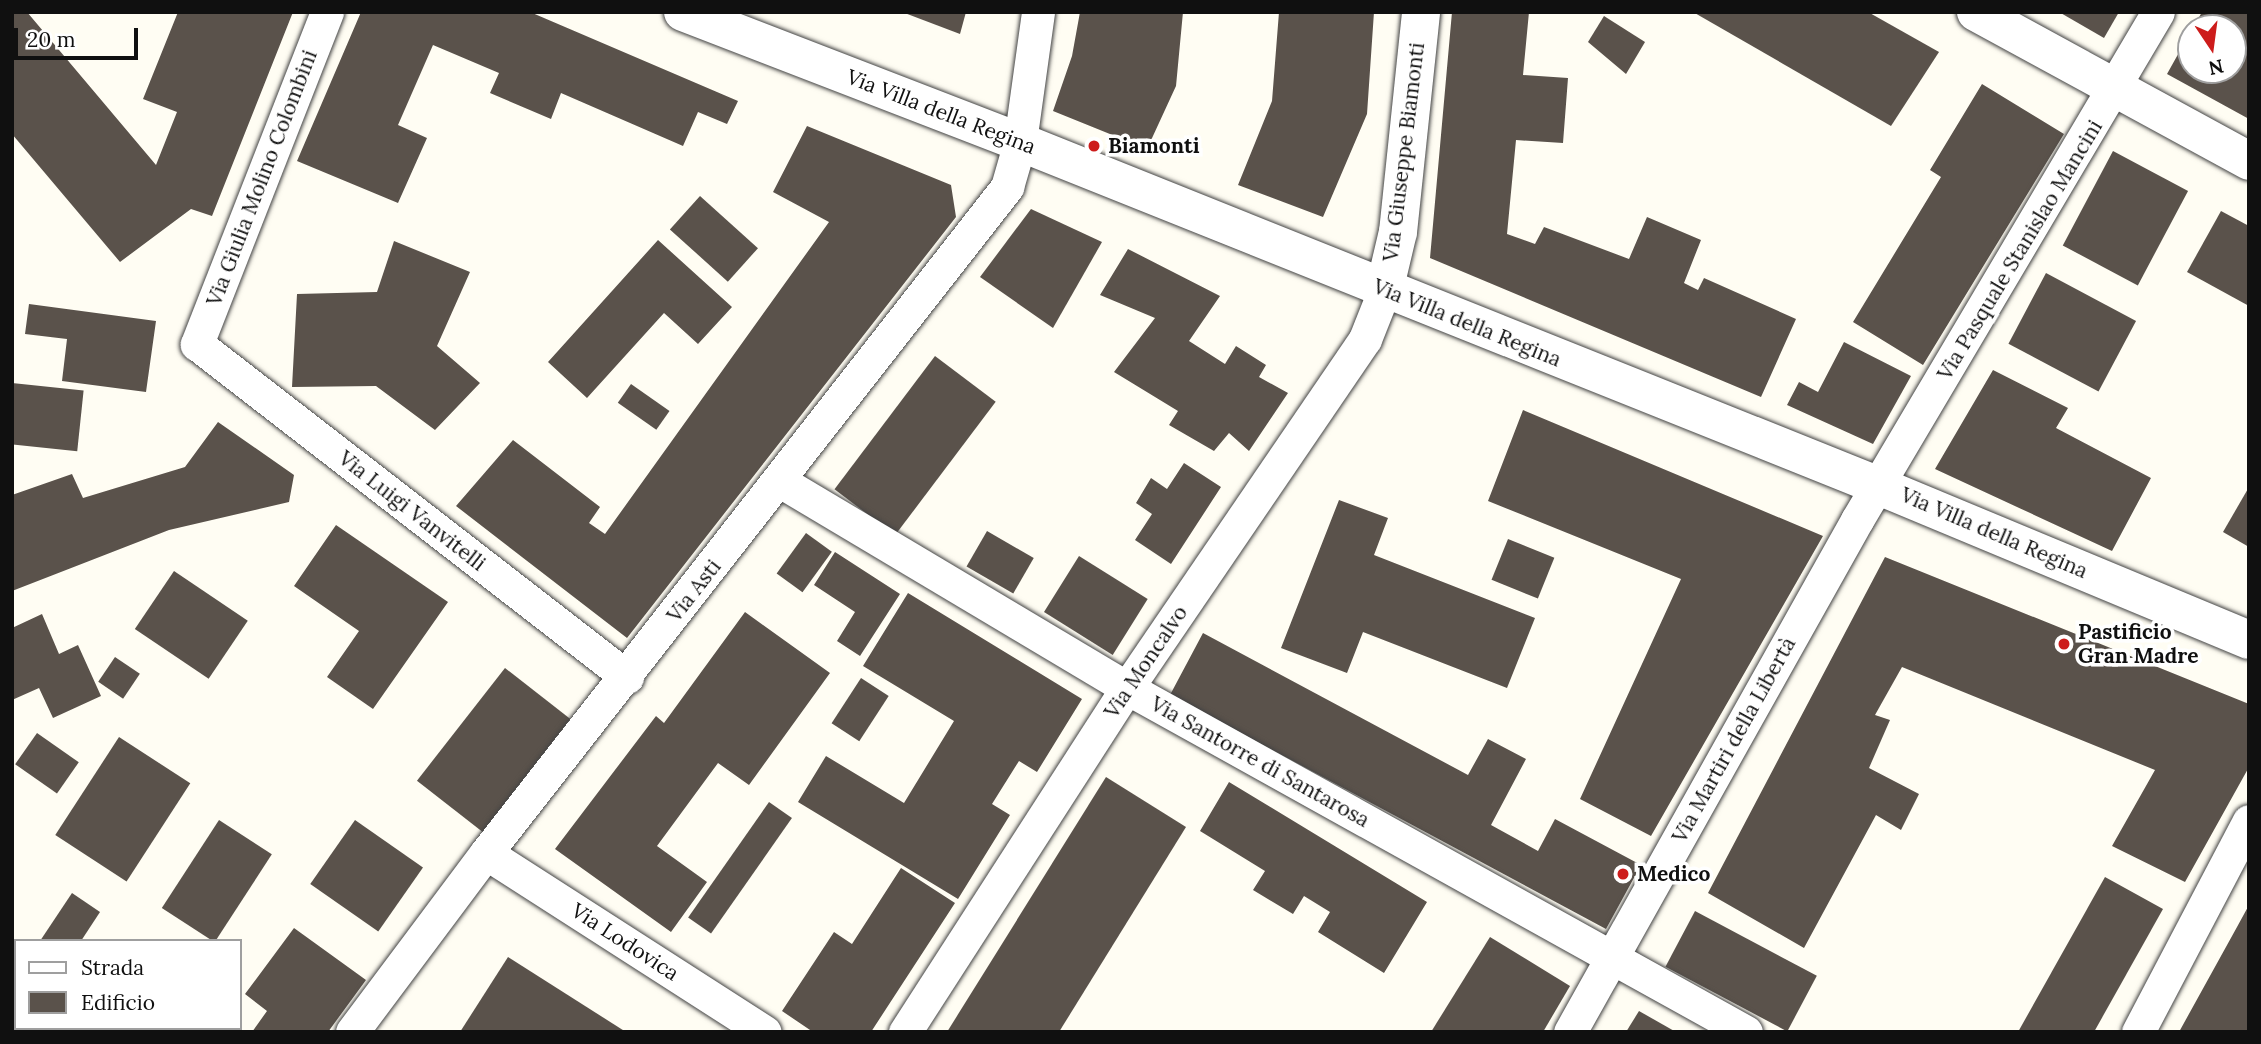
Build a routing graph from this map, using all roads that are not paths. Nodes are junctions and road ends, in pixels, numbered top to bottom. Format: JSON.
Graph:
{"nodes":[{"id":1,"x":327,"y":12,"type":"edge"},
{"id":2,"x":1038,"y":12,"type":"edge"},
{"id":3,"x":1421,"y":12,"type":"edge"},
{"id":4,"x":1976,"y":12,"type":"edge"},
{"id":5,"x":2158,"y":12,"type":"edge"},
{"id":6,"x":704,"y":16,"type":"edge"},
{"id":7,"x":2117,"y":88,"type":"junction"},
{"id":8,"x":1020,"y":142,"type":"junction"},
{"id":9,"x":2249,"y":161,"type":"edge"},
{"id":10,"x":1384,"y":291,"type":"junction"},
{"id":11,"x":197,"y":344,"type":"joint"},
{"id":12,"x":780,"y":481,"type":"junction"},
{"id":13,"x":1879,"y":486,"type":"junction"},
{"id":14,"x":2249,"y":640,"type":"edge"},
{"id":15,"x":627,"y":677,"type":"junction"},
{"id":16,"x":1127,"y":688,"type":"junction"},
{"id":17,"x":2249,"y":821,"type":"edge"},
{"id":18,"x":486,"y":853,"type":"junction"},
{"id":19,"x":1612,"y":957,"type":"junction"},
{"id":20,"x":352,"y":1032,"type":"edge"},
{"id":21,"x":765,"y":1032,"type":"edge"},
{"id":22,"x":905,"y":1032,"type":"edge"},
{"id":23,"x":1570,"y":1032,"type":"edge"},
{"id":24,"x":1746,"y":1032,"type":"edge"},
{"id":25,"x":2138,"y":1032,"type":"edge"}],
"edges":[{"from":1,"to":11,"type":"street","name":"Via Giulia Molino Colombini"},
{"from":2,"to":8,"type":"street","name":"Via Asti"},
{"from":3,"to":10,"type":"street","name":"Via Giuseppe Biamonti"},
{"from":4,"to":7,"type":"street"},
{"from":5,"to":7,"type":"street","name":"Via Pasquale Stanislao Mancini"},
{"from":6,"to":8,"type":"street","name":"Via Villa della Regina"},
{"from":7,"to":9,"type":"street"},
{"from":7,"to":13,"type":"street","name":"Via Pasquale Stanislao Mancini"},
{"from":8,"to":10,"type":"street","name":"Via Villa della Regina"},
{"from":8,"to":12,"type":"street","name":"Via Asti"},
{"from":10,"to":13,"type":"street","name":"Via Villa della Regina"},
{"from":10,"to":16,"type":"street","name":"Via Moncalvo"},
{"from":11,"to":15,"type":"street","name":"Via Luigi Vanvitelli"},
{"from":12,"to":15,"type":"street","name":"Via Asti"},
{"from":12,"to":16,"type":"street","name":"Via Santorre di Santarosa"},
{"from":13,"to":14,"type":"street","name":"Via Villa della Regina"},
{"from":13,"to":19,"type":"street","name":"Via Martiri della Libertà"},
{"from":15,"to":18,"type":"street","name":"Via Asti"},
{"from":16,"to":19,"type":"street","name":"Via Santorre di Santarosa"},
{"from":16,"to":22,"type":"street","name":"Via Moncalvo"},
{"from":17,"to":25,"type":"street"},
{"from":18,"to":20,"type":"street","name":"Via Asti"},
{"from":18,"to":21,"type":"street","name":"Via Lodovica"},
{"from":19,"to":23,"type":"street","name":"Via Martiri della Libertà"},
{"from":19,"to":24,"type":"street","name":"Via Santorre di Santarosa"}]}
